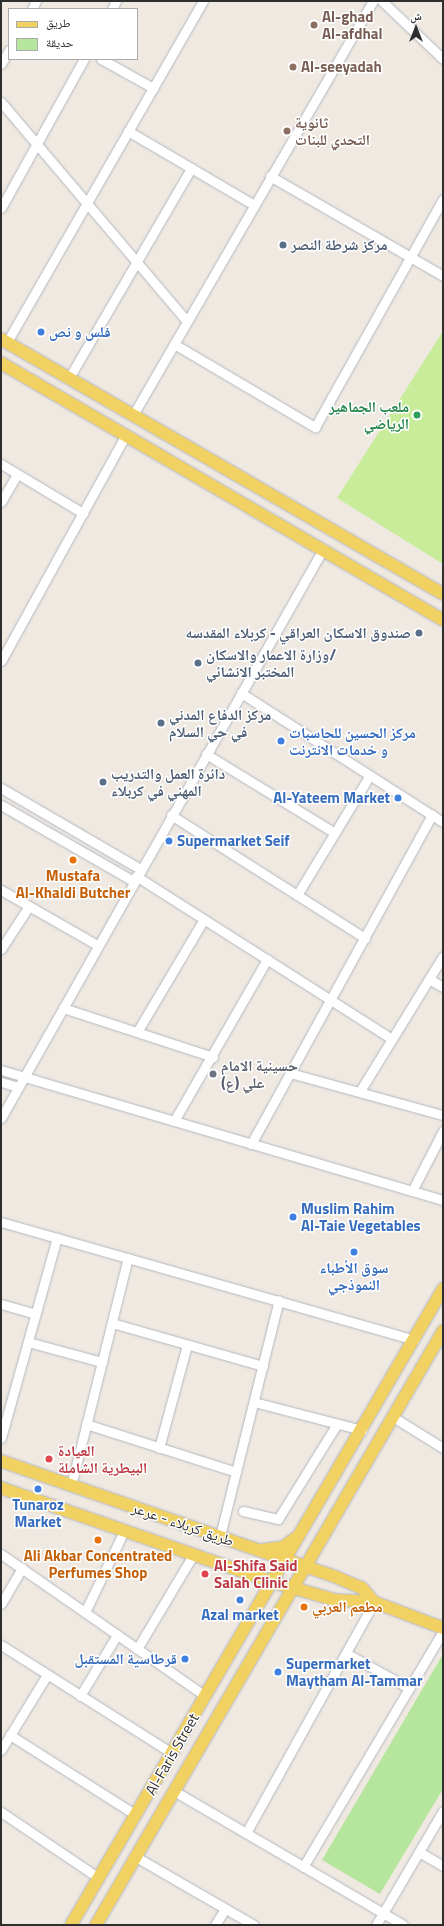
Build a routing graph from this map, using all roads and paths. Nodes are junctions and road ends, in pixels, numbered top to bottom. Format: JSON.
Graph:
{"nodes":[{"id":1,"x":203,"y":1,"type":"edge"},
{"id":2,"x":373,"y":1,"type":"edge"},
{"id":3,"x":382,"y":1,"type":"edge"},
{"id":4,"x":8,"y":52,"type":"edge"},
{"id":5,"x":443,"y":59,"type":"edge"},
{"id":6,"x":83,"y":60,"type":"edge"},
{"id":7,"x":103,"y":60,"type":"edge"},
{"id":8,"x":1,"y":64,"type":"edge"},
{"id":9,"x":153,"y":88,"type":"junction"},
{"id":10,"x":1,"y":102,"type":"edge"},
{"id":11,"x":128,"y":131,"type":"junction"},
{"id":12,"x":37,"y":144,"type":"junction"},
{"id":13,"x":191,"y":168,"type":"junction"},
{"id":14,"x":270,"y":176,"type":"junction"},
{"id":15,"x":443,"y":200,"type":"edge"},
{"id":16,"x":87,"y":203,"type":"junction"},
{"id":17,"x":254,"y":205,"type":"junction"},
{"id":18,"x":1,"y":208,"type":"edge"},
{"id":19,"x":412,"y":259,"type":"junction"},
{"id":20,"x":137,"y":262,"type":"junction"},
{"id":21,"x":443,"y":276,"type":"edge"},
{"id":22,"x":187,"y":321,"type":"junction"},
{"id":23,"x":4,"y":341,"type":"edge"},
{"id":24,"x":174,"y":344,"type":"junction"},
{"id":25,"x":1,"y":363,"type":"edge"},
{"id":26,"x":68,"y":378,"type":"junction"},
{"id":27,"x":133,"y":415,"type":"junction"},
{"id":28,"x":126,"y":436,"type":"junction"},
{"id":29,"x":1,"y":464,"type":"edge"},
{"id":30,"x":17,"y":474,"type":"junction"},
{"id":31,"x":249,"y":483,"type":"junction"},
{"id":32,"x":274,"y":497,"type":"junction"},
{"id":33,"x":238,"y":500,"type":"junction"},
{"id":34,"x":1,"y":502,"type":"edge"},
{"id":35,"x":83,"y":513,"type":"junction"},
{"id":36,"x":264,"y":515,"type":"junction"},
{"id":37,"x":323,"y":549,"type":"junction"},
{"id":38,"x":443,"y":594,"type":"edge"},
{"id":39,"x":443,"y":620,"type":"edge"},
{"id":40,"x":1,"y":660,"type":"edge"},
{"id":41,"x":241,"y":693,"type":"junction"},
{"id":42,"x":206,"y":754,"type":"junction"},
{"id":43,"x":370,"y":775,"type":"junction"},
{"id":44,"x":1,"y":788,"type":"edge"},
{"id":45,"x":1,"y":804,"type":"edge"},
{"id":46,"x":171,"y":815,"type":"junction"},
{"id":47,"x":432,"y":815,"type":"junction"},
{"id":48,"x":443,"y":822,"type":"edge"},
{"id":49,"x":335,"y":833,"type":"junction"},
{"id":50,"x":125,"y":860,"type":"junction"},
{"id":51,"x":117,"y":872,"type":"junction"},
{"id":52,"x":136,"y":875,"type":"junction"},
{"id":53,"x":1,"y":890,"type":"edge"},
{"id":54,"x":297,"y":895,"type":"junction"},
{"id":55,"x":29,"y":906,"type":"junction"},
{"id":56,"x":204,"y":919,"type":"junction"},
{"id":57,"x":365,"y":938,"type":"junction"},
{"id":58,"x":97,"y":946,"type":"junction"},
{"id":59,"x":1,"y":949,"type":"edge"},
{"id":60,"x":443,"y":956,"type":"edge"},
{"id":61,"x":267,"y":959,"type":"junction"},
{"id":62,"x":429,"y":979,"type":"junction"},
{"id":63,"x":443,"y":987,"type":"edge"},
{"id":64,"x":331,"y":1000,"type":"junction"},
{"id":65,"x":62,"y":1008,"type":"junction"},
{"id":66,"x":137,"y":1032,"type":"junction"},
{"id":67,"x":392,"y":1039,"type":"junction"},
{"id":68,"x":213,"y":1057,"type":"junction"},
{"id":69,"x":1,"y":1070,"type":"edge"},
{"id":70,"x":290,"y":1073,"type":"junction"},
{"id":71,"x":24,"y":1077,"type":"junction"},
{"id":72,"x":1,"y":1082,"type":"edge"},
{"id":73,"x":18,"y":1087,"type":"junction"},
{"id":74,"x":360,"y":1091,"type":"junction"},
{"id":75,"x":443,"y":1115,"type":"edge"},
{"id":76,"x":1,"y":1118,"type":"edge"},
{"id":77,"x":174,"y":1121,"type":"junction"},
{"id":78,"x":443,"y":1131,"type":"edge"},
{"id":79,"x":252,"y":1144,"type":"junction"},
{"id":80,"x":412,"y":1191,"type":"junction"},
{"id":81,"x":443,"y":1200,"type":"edge"},
{"id":82,"x":1,"y":1222,"type":"edge"},
{"id":83,"x":57,"y":1238,"type":"junction"},
{"id":84,"x":128,"y":1258,"type":"junction"},
{"id":85,"x":443,"y":1289,"type":"edge"},
{"id":86,"x":279,"y":1300,"type":"junction"},
{"id":87,"x":1,"y":1304,"type":"edge"},
{"id":88,"x":36,"y":1314,"type":"junction"},
{"id":89,"x":112,"y":1323,"type":"junction"},
{"id":90,"x":443,"y":1330,"type":"edge"},
{"id":91,"x":414,"y":1340,"type":"junction"},
{"id":92,"x":28,"y":1342,"type":"junction"},
{"id":93,"x":187,"y":1344,"type":"junction"},
{"id":94,"x":102,"y":1362,"type":"junction"},
{"id":95,"x":262,"y":1366,"type":"junction"},
{"id":96,"x":254,"y":1402,"type":"junction"},
{"id":97,"x":393,"y":1417,"type":"junction"},
{"id":98,"x":86,"y":1424,"type":"junction"},
{"id":99,"x":337,"y":1424,"type":"junction"},
{"id":100,"x":362,"y":1430,"type":"junction"},
{"id":101,"x":1,"y":1438,"type":"edge"},
{"id":102,"x":160,"y":1448,"type":"junction"},
{"id":103,"x":443,"y":1448,"type":"edge"},
{"id":104,"x":1,"y":1461,"type":"edge"},
{"id":105,"x":236,"y":1472,"type":"junction"},
{"id":106,"x":71,"y":1486,"type":"junction"},
{"id":107,"x":1,"y":1488,"type":"edge"},
{"id":108,"x":325,"y":1493,"type":"junction"},
{"id":109,"x":342,"y":1505,"type":"junction"},
{"id":110,"x":242,"y":1511,"type":"dead end"},
{"id":111,"x":124,"y":1531,"type":"junction"},
{"id":112,"x":302,"y":1532,"type":"junction"},
{"id":113,"x":220,"y":1536,"type":"junction"},
{"id":114,"x":255,"y":1549,"type":"junction"},
{"id":115,"x":1,"y":1554,"type":"edge"},
{"id":116,"x":193,"y":1555,"type":"junction"},
{"id":117,"x":285,"y":1559,"type":"junction"},
{"id":118,"x":306,"y":1566,"type":"junction"},
{"id":119,"x":22,"y":1568,"type":"junction"},
{"id":120,"x":251,"y":1575,"type":"junction"},
{"id":121,"x":272,"y":1582,"type":"junction"},
{"id":122,"x":293,"y":1588,"type":"junction"},
{"id":123,"x":374,"y":1602,"type":"junction"},
{"id":124,"x":1,"y":1604,"type":"edge"},
{"id":125,"x":259,"y":1604,"type":"junction"},
{"id":126,"x":85,"y":1612,"type":"junction"},
{"id":127,"x":252,"y":1615,"type":"junction"},
{"id":128,"x":270,"y":1628,"type":"junction"},
{"id":129,"x":443,"y":1628,"type":"edge"},
{"id":130,"x":443,"y":1631,"type":"edge"},
{"id":131,"x":117,"y":1635,"type":"junction"},
{"id":132,"x":1,"y":1645,"type":"edge"},
{"id":133,"x":137,"y":1649,"type":"junction"},
{"id":134,"x":346,"y":1653,"type":"junction"},
{"id":135,"x":47,"y":1675,"type":"junction"},
{"id":136,"x":410,"y":1688,"type":"junction"},
{"id":137,"x":80,"y":1696,"type":"junction"},
{"id":138,"x":205,"y":1696,"type":"junction"},
{"id":139,"x":10,"y":1734,"type":"junction"},
{"id":140,"x":1,"y":1750,"type":"edge"},
{"id":141,"x":172,"y":1753,"type":"junction"},
{"id":142,"x":174,"y":1791,"type":"junction"},
{"id":143,"x":1,"y":1812,"type":"edge"},
{"id":144,"x":443,"y":1812,"type":"edge"},
{"id":145,"x":136,"y":1815,"type":"junction"},
{"id":146,"x":246,"y":1833,"type":"junction"},
{"id":147,"x":419,"y":1852,"type":"junction"},
{"id":148,"x":136,"y":1856,"type":"junction"},
{"id":149,"x":443,"y":1866,"type":"edge"},
{"id":150,"x":303,"y":1867,"type":"junction"},
{"id":151,"x":99,"y":1878,"type":"junction"},
{"id":152,"x":225,"y":1909,"type":"junction"},
{"id":153,"x":383,"y":1914,"type":"junction"},
{"id":154,"x":71,"y":1925,"type":"edge"},
{"id":155,"x":96,"y":1925,"type":"edge"},
{"id":156,"x":215,"y":1925,"type":"edge"},
{"id":157,"x":254,"y":1925,"type":"edge"},
{"id":158,"x":376,"y":1925,"type":"edge"},
{"id":159,"x":402,"y":1925,"type":"edge"}],
"edges":[{"from":1,"to":9,"type":"street"},
{"from":2,"to":14,"type":"street"},
{"from":3,"to":5,"type":"street"},
{"from":4,"to":8,"type":"street"},
{"from":6,"to":12,"type":"street"},
{"from":7,"to":9,"type":"street"},
{"from":9,"to":11,"type":"street"},
{"from":10,"to":12,"type":"street"},
{"from":11,"to":13,"type":"street"},
{"from":11,"to":16,"type":"street"},
{"from":12,"to":16,"type":"street"},
{"from":12,"to":18,"type":"street"},
{"from":13,"to":17,"type":"street"},
{"from":13,"to":20,"type":"street"},
{"from":14,"to":17,"type":"street"},
{"from":14,"to":19,"type":"street"},
{"from":15,"to":19,"type":"street"},
{"from":16,"to":20,"type":"street"},
{"from":16,"to":23,"type":"street"},
{"from":17,"to":22,"type":"street"},
{"from":19,"to":21,"type":"street"},
{"from":19,"to":24,"type":"street"},
{"from":20,"to":22,"type":"street"},
{"from":20,"to":26,"type":"street"},
{"from":22,"to":24,"type":"street"},
{"from":23,"to":26,"type":"main road"},
{"from":24,"to":27,"type":"street"},
{"from":25,"to":28,"type":"main road"},
{"from":26,"to":27,"type":"main road"},
{"from":27,"to":31,"type":"main road"},
{"from":28,"to":33,"type":"main road"},
{"from":28,"to":35,"type":"street"},
{"from":29,"to":30,"type":"street"},
{"from":30,"to":34,"type":"street"},
{"from":30,"to":35,"type":"street"},
{"from":31,"to":32,"type":"main road"},
{"from":31,"to":33,"type":"main road"},
{"from":32,"to":36,"type":"main road"},
{"from":32,"to":38,"type":"main road"},
{"from":33,"to":36,"type":"main road"},
{"from":35,"to":40,"type":"street"},
{"from":36,"to":37,"type":"main road"},
{"from":37,"to":39,"type":"main road"},
{"from":37,"to":41,"type":"street"},
{"from":41,"to":42,"type":"street"},
{"from":41,"to":43,"type":"street"},
{"from":42,"to":46,"type":"street"},
{"from":42,"to":49,"type":"street"},
{"from":43,"to":47,"type":"street"},
{"from":43,"to":49,"type":"street"},
{"from":44,"to":50,"type":"street"},
{"from":45,"to":51,"type":"street"},
{"from":46,"to":52,"type":"street"},
{"from":46,"to":54,"type":"street"},
{"from":47,"to":48,"type":"street"},
{"from":47,"to":57,"type":"street"},
{"from":49,"to":54,"type":"street"},
{"from":50,"to":51,"type":"street"},
{"from":50,"to":52,"type":"street"},
{"from":51,"to":52,"type":"street"},
{"from":52,"to":56,"type":"street"},
{"from":52,"to":58,"type":"street"},
{"from":53,"to":55,"type":"street"},
{"from":54,"to":57,"type":"street"},
{"from":55,"to":58,"type":"street"},
{"from":55,"to":59,"type":"street"},
{"from":56,"to":61,"type":"street"},
{"from":56,"to":66,"type":"street"},
{"from":57,"to":64,"type":"street"},
{"from":58,"to":65,"type":"street"},
{"from":60,"to":62,"type":"street"},
{"from":61,"to":64,"type":"street"},
{"from":61,"to":68,"type":"street"},
{"from":62,"to":63,"type":"street"},
{"from":62,"to":67,"type":"street"},
{"from":64,"to":67,"type":"street"},
{"from":64,"to":70,"type":"street"},
{"from":65,"to":66,"type":"street"},
{"from":65,"to":71,"type":"street"},
{"from":66,"to":68,"type":"street"},
{"from":67,"to":74,"type":"street"},
{"from":68,"to":77,"type":"street"},
{"from":69,"to":71,"type":"street"},
{"from":70,"to":74,"type":"street"},
{"from":70,"to":79,"type":"street"},
{"from":71,"to":73,"type":"street"},
{"from":71,"to":77,"type":"street"},
{"from":72,"to":73,"type":"street"},
{"from":73,"to":76,"type":"street"},
{"from":74,"to":75,"type":"street"},
{"from":77,"to":79,"type":"street"},
{"from":78,"to":80,"type":"street"},
{"from":79,"to":80,"type":"street"},
{"from":80,"to":81,"type":"street"},
{"from":82,"to":83,"type":"street"},
{"from":83,"to":84,"type":"street"},
{"from":83,"to":88,"type":"street"},
{"from":84,"to":86,"type":"street"},
{"from":84,"to":89,"type":"street"},
{"from":85,"to":91,"type":"main road","name":"Al-Faris Street"},
{"from":86,"to":91,"type":"street"},
{"from":86,"to":95,"type":"street"},
{"from":87,"to":88,"type":"street"},
{"from":88,"to":92,"type":"street"},
{"from":89,"to":93,"type":"street"},
{"from":89,"to":94,"type":"street"},
{"from":90,"to":97,"type":"main road","name":"Al-Faris Street"},
{"from":91,"to":100,"type":"main road","name":"Al-Faris Street"},
{"from":92,"to":94,"type":"street"},
{"from":92,"to":101,"type":"street"},
{"from":93,"to":95,"type":"street"},
{"from":93,"to":102,"type":"street"},
{"from":94,"to":98,"type":"street"},
{"from":95,"to":96,"type":"street"},
{"from":96,"to":99,"type":"street"},
{"from":96,"to":105,"type":"street"},
{"from":97,"to":103,"type":"street"},
{"from":97,"to":109,"type":"main road","name":"Al-Faris Street"},
{"from":98,"to":102,"type":"street"},
{"from":98,"to":106,"type":"street"},
{"from":99,"to":100,"type":"street"},
{"from":99,"to":110,"type":"street"},
{"from":100,"to":108,"type":"main road","name":"Al-Faris Street"},
{"from":102,"to":105,"type":"street"},
{"from":104,"to":106,"type":"main road","name":"طريق كربلاء - عرعر"},
{"from":105,"to":113,"type":"street"},
{"from":106,"to":113,"type":"main road","name":"طريق كربلاء - عرعر"},
{"from":107,"to":111,"type":"main road","name":"طريق كربلاء - عرعر"},
{"from":108,"to":109,"type":"main road"},
{"from":108,"to":112,"type":"main road","name":"Al-Faris Street"},
{"from":109,"to":118,"type":"main road","name":"Al-Faris Street"},
{"from":111,"to":116,"type":"main road","name":"طريق كربلاء - عرعر"},
{"from":111,"to":126,"type":"street"},
{"from":112,"to":114,"type":"main road"},
{"from":112,"to":117,"type":"main road","name":"Al-Faris Street"},
{"from":113,"to":114,"type":"main road","name":"طريق كربلاء - عرعر"},
{"from":114,"to":117,"type":"main road","name":"طريق كربلاء - عرعر"},
{"from":115,"to":119,"type":"street"},
{"from":116,"to":120,"type":"main road","name":"طريق كربلاء - عرعر"},
{"from":116,"to":133,"type":"street"},
{"from":117,"to":118,"type":"main road","name":"طريق كربلاء - عرعر"},
{"from":117,"to":121,"type":"main road","name":"Al-Faris Street"},
{"from":118,"to":122,"type":"main road","name":"Al-Faris Street"},
{"from":118,"to":123,"type":"main road","name":"طريق كربلاء - عرعر"},
{"from":119,"to":124,"type":"street"},
{"from":119,"to":126,"type":"street"},
{"from":120,"to":121,"type":"main road","name":"طريق كربلاء - عرعر"},
{"from":120,"to":125,"type":"main road"},
{"from":121,"to":122,"type":"main road","name":"طريق كربلاء - عرعر"},
{"from":121,"to":125,"type":"main road","name":"Al-Faris Street"},
{"from":122,"to":123,"type":"main road","name":"طريق كربلاء - عرعر"},
{"from":122,"to":128,"type":"main road","name":"Al-Faris Street"},
{"from":123,"to":129,"type":"main road"},
{"from":123,"to":134,"type":"street"},
{"from":125,"to":127,"type":"main road","name":"Al-Faris Street"},
{"from":126,"to":131,"type":"street"},
{"from":127,"to":128,"type":"main road"},
{"from":127,"to":138,"type":"main road","name":"Al-Faris Street"},
{"from":128,"to":142,"type":"main road","name":"Al-Faris Street"},
{"from":130,"to":136,"type":"street"},
{"from":131,"to":133,"type":"street"},
{"from":131,"to":137,"type":"street"},
{"from":132,"to":135,"type":"street"},
{"from":133,"to":138,"type":"street"},
{"from":134,"to":136,"type":"street"},
{"from":134,"to":146,"type":"street"},
{"from":135,"to":137,"type":"street"},
{"from":135,"to":139,"type":"street"},
{"from":136,"to":150,"type":"street"},
{"from":137,"to":141,"type":"street"},
{"from":138,"to":141,"type":"main road","name":"Al-Faris Street"},
{"from":139,"to":140,"type":"street"},
{"from":139,"to":145,"type":"street"},
{"from":141,"to":145,"type":"main road","name":"Al-Faris Street"},
{"from":142,"to":146,"type":"street"},
{"from":142,"to":148,"type":"main road","name":"Al-Faris Street"},
{"from":143,"to":151,"type":"street"},
{"from":144,"to":147,"type":"street"},
{"from":145,"to":151,"type":"main road","name":"Al-Faris Street"},
{"from":146,"to":150,"type":"street"},
{"from":147,"to":149,"type":"street"},
{"from":147,"to":153,"type":"street"},
{"from":148,"to":152,"type":"street"},
{"from":148,"to":155,"type":"main road","name":"Al-Faris Street"},
{"from":150,"to":153,"type":"street"},
{"from":151,"to":154,"type":"main road","name":"Al-Faris Street"},
{"from":152,"to":156,"type":"street"},
{"from":152,"to":157,"type":"street"},
{"from":153,"to":158,"type":"street"},
{"from":153,"to":159,"type":"street"}]}
